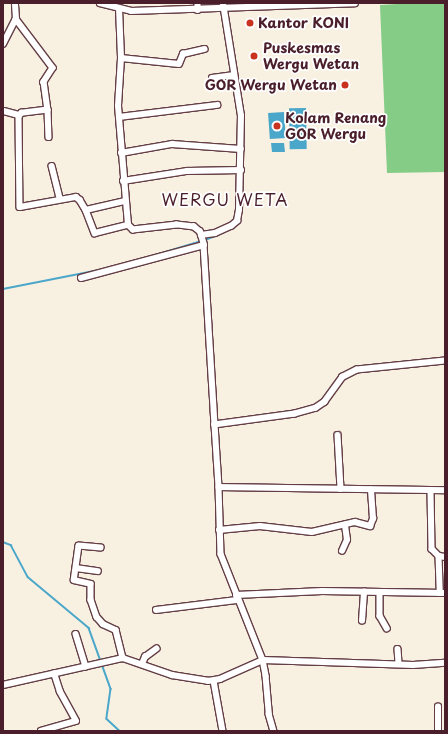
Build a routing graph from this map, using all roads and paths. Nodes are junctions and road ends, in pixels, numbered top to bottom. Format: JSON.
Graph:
{"nodes":[{"id":1,"x":15,"y":3,"type":"edge"},
{"id":2,"x":100,"y":3,"type":"edge"},
{"id":3,"x":126,"y":3,"type":"edge"},
{"id":4,"x":198,"y":3,"type":"edge"},
{"id":5,"x":223,"y":3,"type":"edge"},
{"id":6,"x":355,"y":3,"type":"edge"},
{"id":7,"x":295,"y":4,"type":"edge"},
{"id":8,"x":234,"y":6,"type":"edge"},
{"id":9,"x":122,"y":10,"type":"junction"},
{"id":10,"x":198,"y":10,"type":"junction"},
{"id":11,"x":225,"y":10,"type":"junction"},
{"id":12,"x":16,"y":19,"type":"junction"},
{"id":13,"x":3,"y":44,"type":"edge"},
{"id":14,"x":204,"y":49,"type":"dead end"},
{"id":15,"x":121,"y":58,"type":"junction"},
{"id":16,"x":234,"y":75,"type":"junction"},
{"id":17,"x":212,"y":78,"type":"dead end"},
{"id":18,"x":217,"y":105,"type":"dead end"},
{"id":19,"x":48,"y":110,"type":"junction"},
{"id":20,"x":4,"y":111,"type":"edge"},
{"id":21,"x":19,"y":115,"type":"junction"},
{"id":22,"x":119,"y":117,"type":"junction"},
{"id":23,"x":49,"y":137,"type":"dead end"},
{"id":24,"x":241,"y":149,"type":"junction"},
{"id":25,"x":121,"y":153,"type":"junction"},
{"id":26,"x":52,"y":166,"type":"dead end"},
{"id":27,"x":241,"y":170,"type":"junction"},
{"id":28,"x":123,"y":181,"type":"junction"},
{"id":29,"x":60,"y":199,"type":"junction"},
{"id":30,"x":125,"y":201,"type":"junction"},
{"id":31,"x":86,"y":210,"type":"junction"},
{"id":32,"x":128,"y":226,"type":"junction"},
{"id":33,"x":203,"y":240,"type":"junction"},
{"id":34,"x":81,"y":278,"type":"dead end"},
{"id":35,"x":445,"y":361,"type":"edge"},
{"id":36,"x":215,"y":425,"type":"junction"},
{"id":37,"x":338,"y":435,"type":"dead end"},
{"id":38,"x":219,"y":487,"type":"junction"},
{"id":39,"x":341,"y":489,"type":"junction"},
{"id":40,"x":371,"y":490,"type":"junction"},
{"id":41,"x":445,"y":490,"type":"edge"},
{"id":42,"x":431,"y":491,"type":"junction"},
{"id":43,"x":345,"y":524,"type":"junction"},
{"id":44,"x":219,"y":530,"type":"junction"},
{"id":45,"x":101,"y":548,"type":"dead end"},
{"id":46,"x":342,"y":551,"type":"dead end"},
{"id":47,"x":442,"y":557,"type":"edge"},
{"id":48,"x":76,"y":568,"type":"junction"},
{"id":49,"x":98,"y":571,"type":"dead end"},
{"id":50,"x":364,"y":592,"type":"junction"},
{"id":51,"x":380,"y":592,"type":"junction"},
{"id":52,"x":443,"y":593,"type":"edge"},
{"id":53,"x":237,"y":597,"type":"junction"},
{"id":54,"x":156,"y":610,"type":"dead end"},
{"id":55,"x":362,"y":621,"type":"dead end"},
{"id":56,"x":387,"y":628,"type":"dead end"},
{"id":57,"x":76,"y":634,"type":"dead end"},
{"id":58,"x":156,"y":649,"type":"dead end"},
{"id":59,"x":398,"y":649,"type":"dead end"},
{"id":60,"x":123,"y":658,"type":"junction"},
{"id":61,"x":263,"y":660,"type":"junction"},
{"id":62,"x":445,"y":662,"type":"edge"},
{"id":63,"x":142,"y":664,"type":"junction"},
{"id":64,"x":399,"y":664,"type":"junction"},
{"id":65,"x":86,"y":666,"type":"junction"},
{"id":66,"x":54,"y":674,"type":"junction"},
{"id":67,"x":214,"y":681,"type":"junction"},
{"id":68,"x":3,"y":686,"type":"edge"},
{"id":69,"x":438,"y":706,"type":"dead end"},
{"id":70,"x":41,"y":731,"type":"edge"},
{"id":71,"x":223,"y":731,"type":"edge"},
{"id":72,"x":274,"y":731,"type":"edge"},
{"id":73,"x":438,"y":731,"type":"edge"}],
"edges":[{"from":1,"to":12,"type":"street"},
{"from":2,"to":9,"type":"street"},
{"from":3,"to":9,"type":"street"},
{"from":4,"to":10,"type":"street"},
{"from":5,"to":11,"type":"street"},
{"from":6,"to":7,"type":"street"},
{"from":7,"to":8,"type":"street"},
{"from":8,"to":11,"type":"street"},
{"from":9,"to":10,"type":"street"},
{"from":9,"to":15,"type":"street"},
{"from":10,"to":11,"type":"street"},
{"from":11,"to":16,"type":"street"},
{"from":12,"to":13,"type":"street"},
{"from":12,"to":19,"type":"street"},
{"from":14,"to":15,"type":"street"},
{"from":15,"to":22,"type":"street"},
{"from":16,"to":17,"type":"street"},
{"from":16,"to":24,"type":"street"},
{"from":18,"to":22,"type":"street"},
{"from":19,"to":21,"type":"street"},
{"from":19,"to":23,"type":"street"},
{"from":20,"to":21,"type":"street"},
{"from":21,"to":29,"type":"street"},
{"from":22,"to":25,"type":"street"},
{"from":24,"to":25,"type":"street"},
{"from":24,"to":27,"type":"street"},
{"from":25,"to":28,"type":"street"},
{"from":26,"to":29,"type":"street"},
{"from":27,"to":28,"type":"street"},
{"from":27,"to":33,"type":"street"},
{"from":28,"to":30,"type":"street"},
{"from":29,"to":31,"type":"street"},
{"from":30,"to":31,"type":"street"},
{"from":30,"to":32,"type":"street"},
{"from":31,"to":32,"type":"street"},
{"from":32,"to":33,"type":"street"},
{"from":33,"to":34,"type":"street"},
{"from":33,"to":36,"type":"street"},
{"from":35,"to":36,"type":"street"},
{"from":36,"to":38,"type":"street"},
{"from":37,"to":39,"type":"street"},
{"from":38,"to":39,"type":"street"},
{"from":38,"to":44,"type":"street"},
{"from":39,"to":40,"type":"street"},
{"from":40,"to":42,"type":"street"},
{"from":40,"to":43,"type":"street"},
{"from":41,"to":42,"type":"street"},
{"from":42,"to":47,"type":"street"},
{"from":43,"to":44,"type":"street"},
{"from":43,"to":46,"type":"street"},
{"from":44,"to":53,"type":"street"},
{"from":45,"to":48,"type":"street"},
{"from":47,"to":52,"type":"street"},
{"from":48,"to":49,"type":"street"},
{"from":48,"to":60,"type":"street"},
{"from":50,"to":51,"type":"street"},
{"from":50,"to":53,"type":"street"},
{"from":50,"to":55,"type":"street"},
{"from":51,"to":52,"type":"street"},
{"from":51,"to":56,"type":"street"},
{"from":53,"to":54,"type":"street"},
{"from":53,"to":61,"type":"street"},
{"from":57,"to":65,"type":"street"},
{"from":58,"to":63,"type":"street"},
{"from":59,"to":64,"type":"street"},
{"from":60,"to":63,"type":"street"},
{"from":60,"to":65,"type":"street"},
{"from":61,"to":64,"type":"street"},
{"from":61,"to":67,"type":"street"},
{"from":61,"to":72,"type":"street"},
{"from":62,"to":64,"type":"street"},
{"from":63,"to":67,"type":"street"},
{"from":65,"to":66,"type":"street"},
{"from":66,"to":68,"type":"street"},
{"from":66,"to":70,"type":"street"},
{"from":67,"to":71,"type":"street"},
{"from":69,"to":73,"type":"street"}]}
